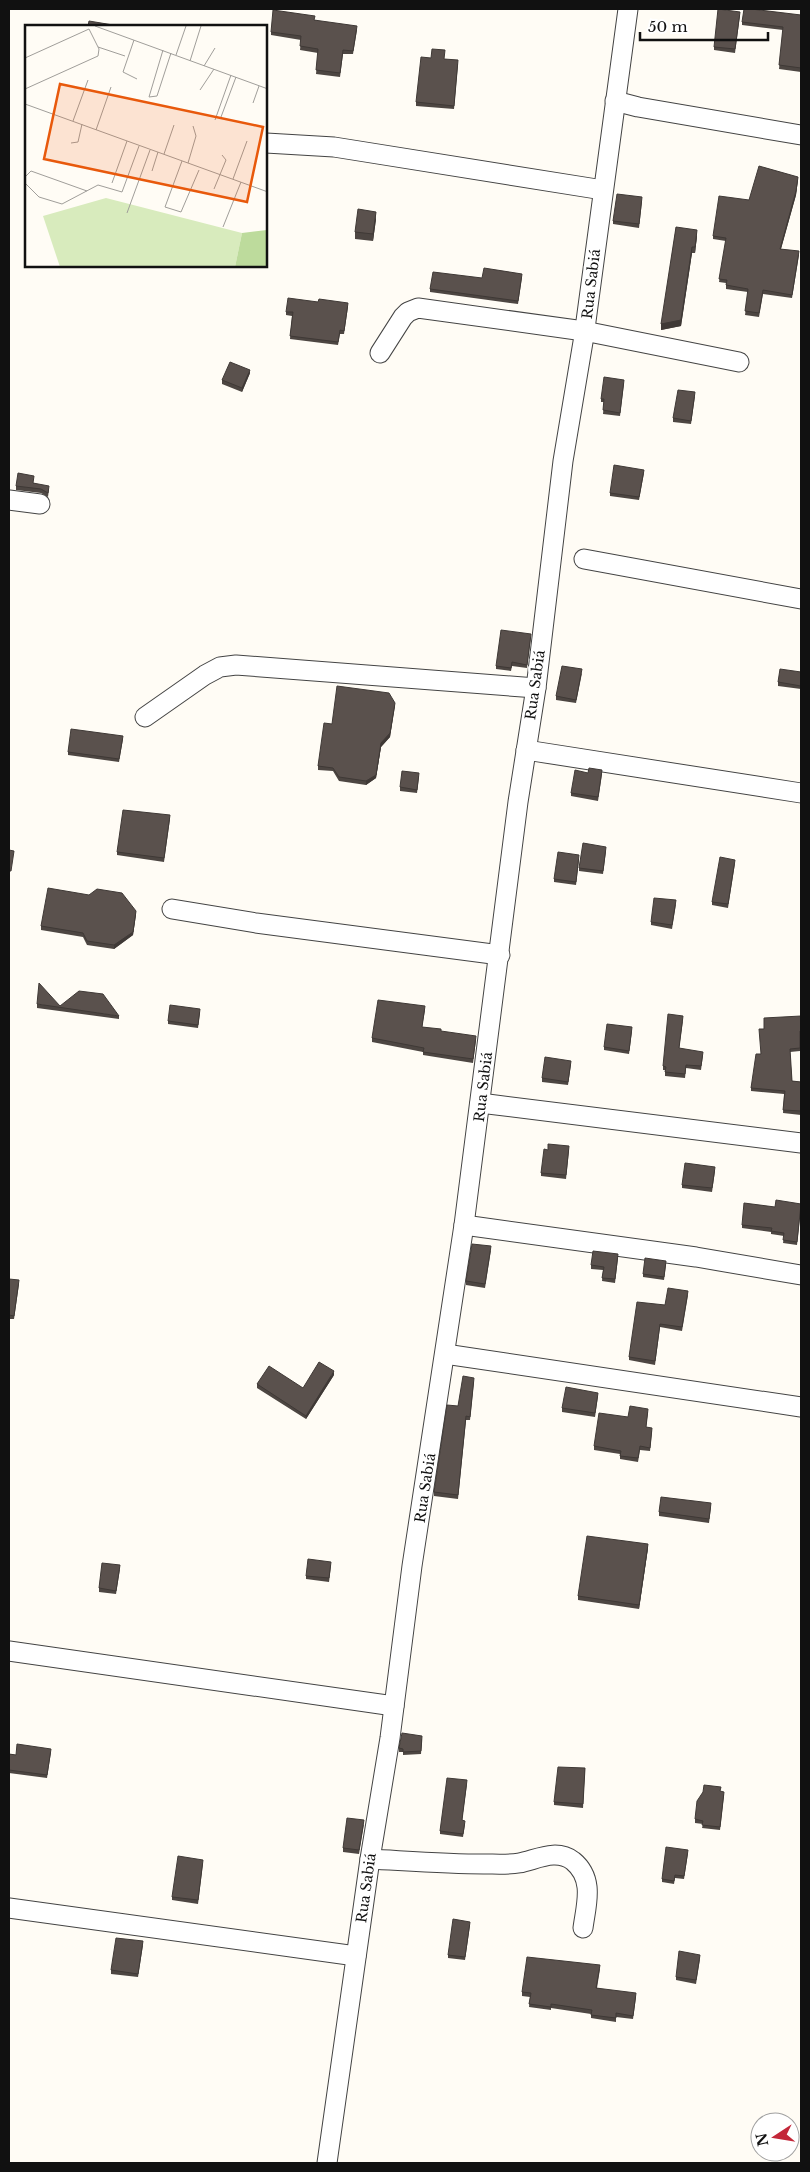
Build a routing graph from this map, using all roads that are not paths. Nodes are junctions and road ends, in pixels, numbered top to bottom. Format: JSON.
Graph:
{"nodes":[{"id":1,"x":628,"y":9,"type":"edge"},
{"id":2,"x":615,"y":101,"type":"junction"},
{"id":3,"x":801,"y":135,"type":"edge"},
{"id":4,"x":268,"y":143,"type":"edge"},
{"id":5,"x":603,"y":190,"type":"junction"},
{"id":6,"x":584,"y":331,"type":"junction"},
{"id":7,"x":380,"y":353,"type":"dead end"},
{"id":8,"x":739,"y":362,"type":"dead end"},
{"id":9,"x":9,"y":500,"type":"edge"},
{"id":10,"x":40,"y":504,"type":"dead end"},
{"id":11,"x":584,"y":559,"type":"dead end"},
{"id":12,"x":801,"y":599,"type":"edge"},
{"id":13,"x":536,"y":688,"type":"junction"},
{"id":14,"x":145,"y":717,"type":"dead end"},
{"id":15,"x":526,"y":750,"type":"junction"},
{"id":16,"x":801,"y":793,"type":"edge"},
{"id":17,"x":172,"y":909,"type":"dead end"},
{"id":18,"x":500,"y":955,"type":"junction"},
{"id":19,"x":480,"y":1102,"type":"junction"},
{"id":20,"x":801,"y":1143,"type":"edge"},
{"id":21,"x":464,"y":1225,"type":"junction"},
{"id":22,"x":801,"y":1275,"type":"edge"},
{"id":23,"x":445,"y":1354,"type":"junction"},
{"id":24,"x":801,"y":1407,"type":"edge"},
{"id":25,"x":9,"y":1651,"type":"edge"},
{"id":26,"x":394,"y":1706,"type":"junction"},
{"id":27,"x":370,"y":1859,"type":"junction"},
{"id":28,"x":9,"y":1908,"type":"edge"},
{"id":29,"x":583,"y":1928,"type":"dead end"},
{"id":30,"x":356,"y":1956,"type":"junction"},
{"id":31,"x":327,"y":2163,"type":"edge"}],
"edges":[{"from":1,"to":2,"type":"street","name":"Rua Sabiá"},
{"from":2,"to":3,"type":"street"},
{"from":2,"to":5,"type":"street","name":"Rua Sabiá"},
{"from":4,"to":5,"type":"street"},
{"from":5,"to":6,"type":"street","name":"Rua Sabiá"},
{"from":6,"to":7,"type":"street"},
{"from":6,"to":8,"type":"street"},
{"from":6,"to":13,"type":"street","name":"Rua Sabiá"},
{"from":9,"to":10,"type":"street"},
{"from":11,"to":12,"type":"street"},
{"from":13,"to":14,"type":"street"},
{"from":13,"to":15,"type":"street","name":"Rua Sabiá"},
{"from":15,"to":16,"type":"street"},
{"from":15,"to":18,"type":"street","name":"Rua Sabiá"},
{"from":17,"to":18,"type":"street"},
{"from":18,"to":19,"type":"street","name":"Rua Sabiá"},
{"from":19,"to":20,"type":"street"},
{"from":19,"to":21,"type":"street","name":"Rua Sabiá"},
{"from":21,"to":22,"type":"street"},
{"from":21,"to":23,"type":"street","name":"Rua Sabiá"},
{"from":23,"to":24,"type":"street"},
{"from":23,"to":26,"type":"street","name":"Rua Sabiá"},
{"from":25,"to":26,"type":"street"},
{"from":26,"to":27,"type":"street","name":"Rua Sabiá"},
{"from":27,"to":29,"type":"street"},
{"from":27,"to":30,"type":"street","name":"Rua Sabiá"},
{"from":28,"to":30,"type":"street"},
{"from":30,"to":31,"type":"street","name":"Rua Sabiá"}]}
